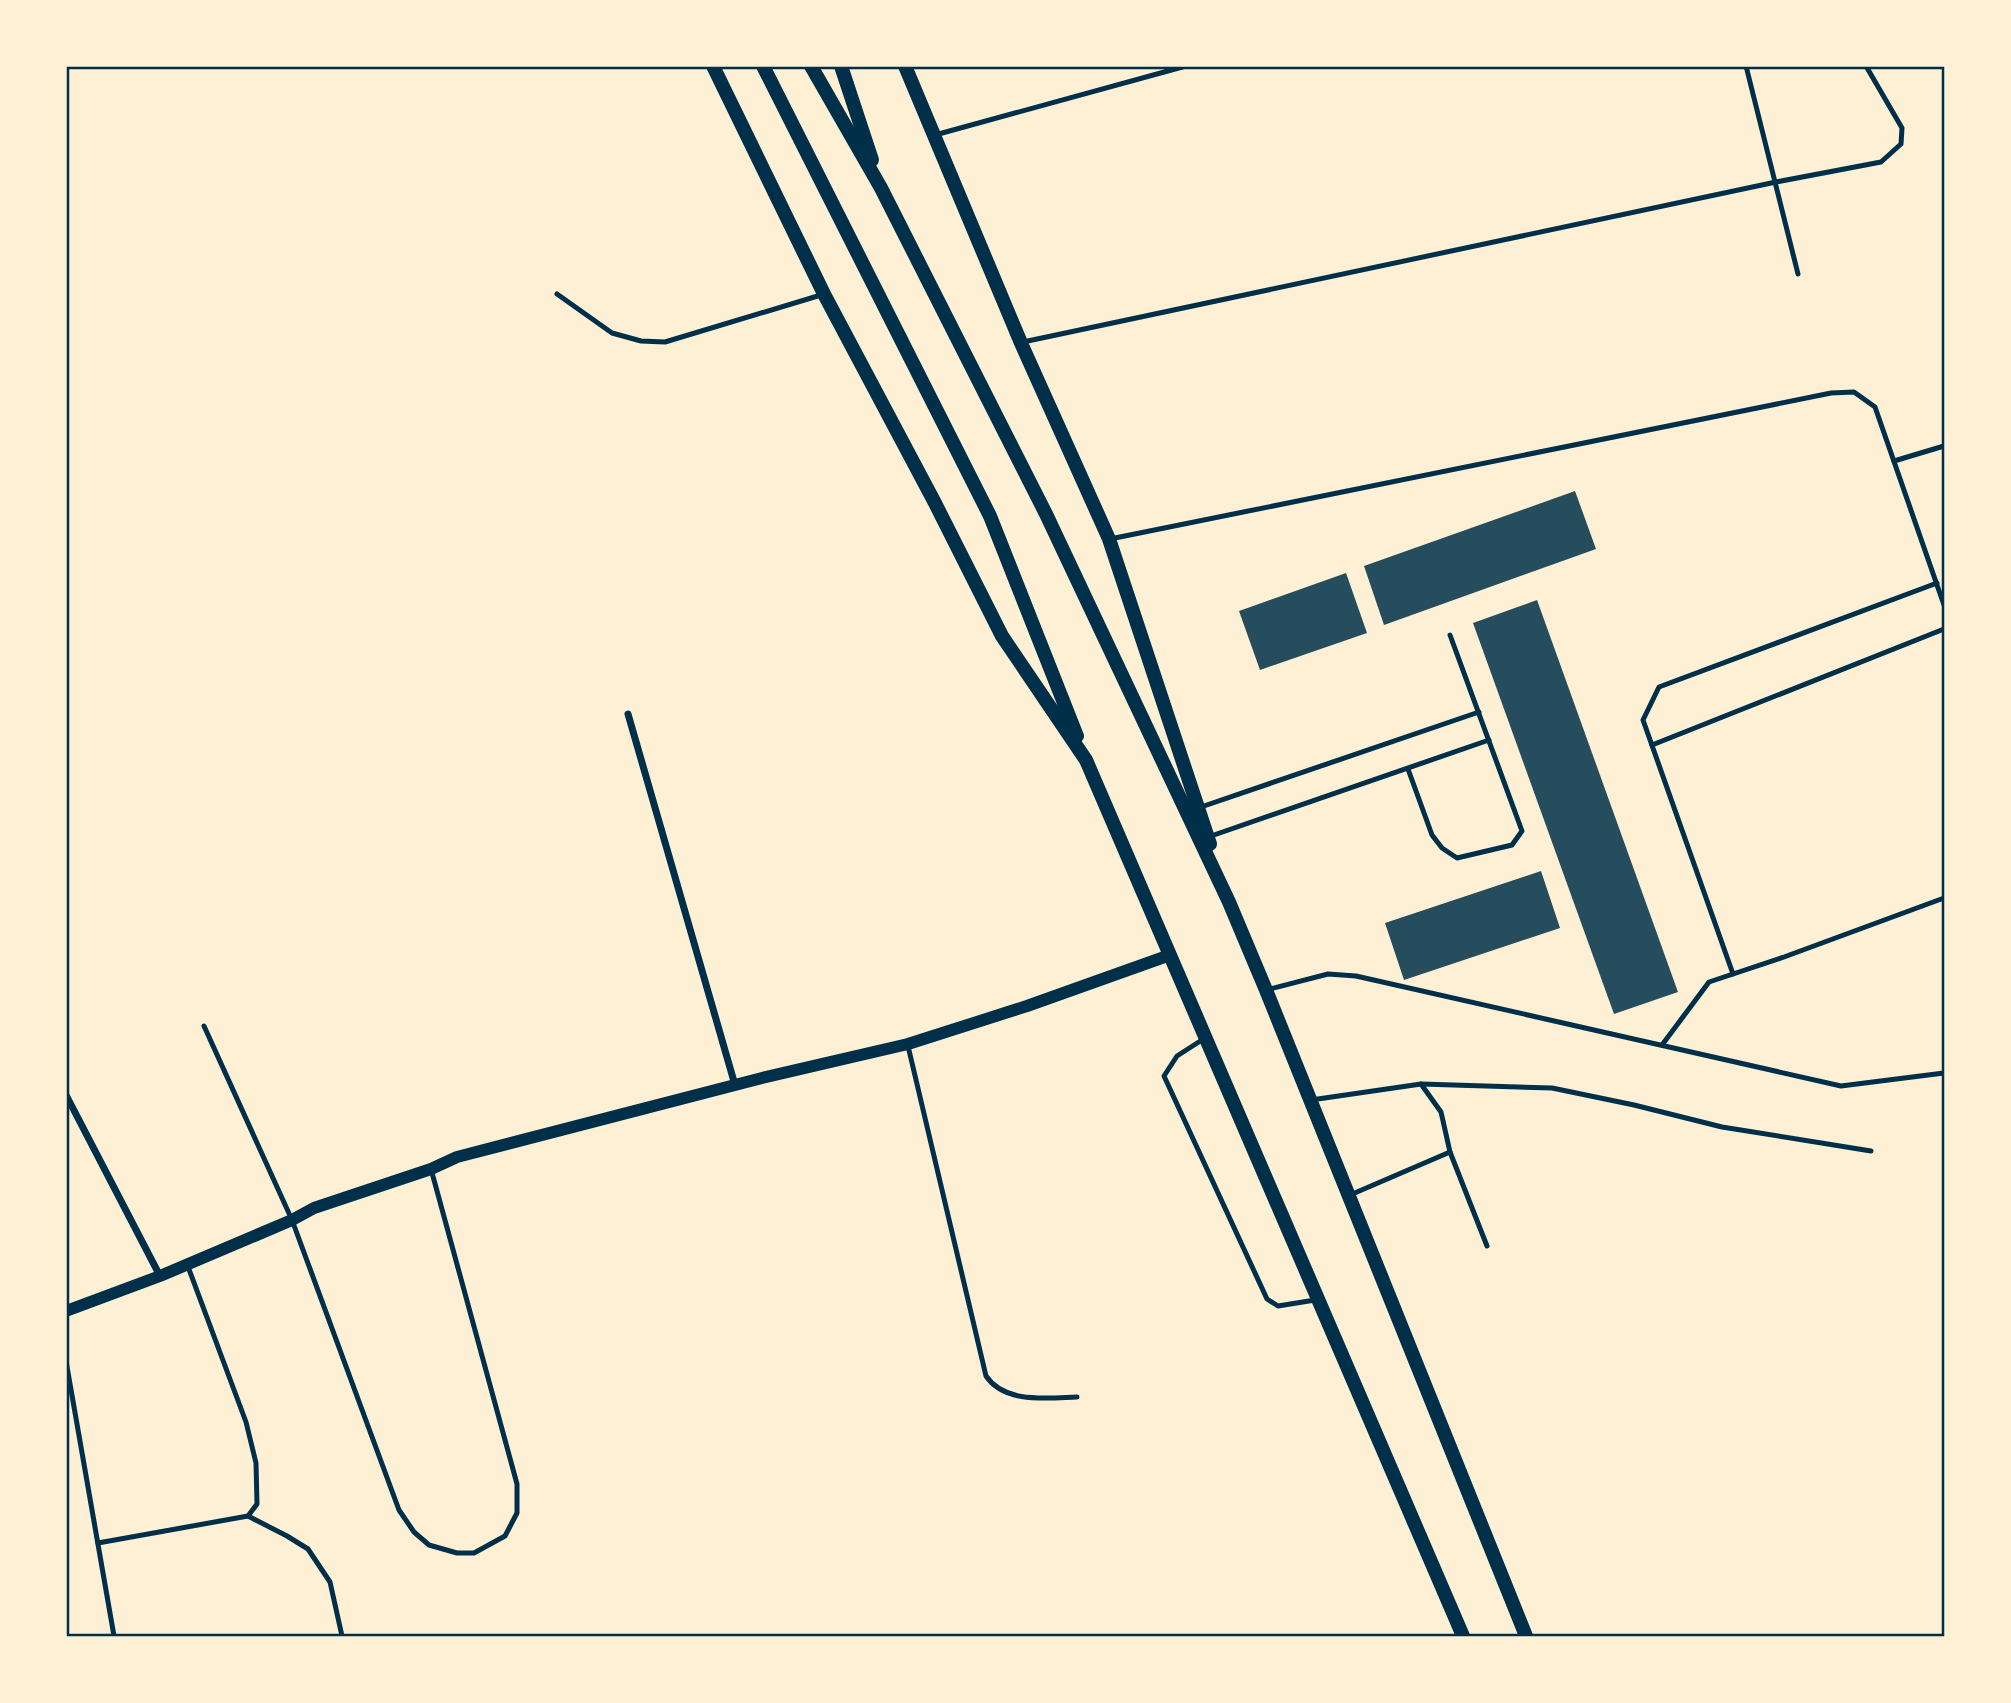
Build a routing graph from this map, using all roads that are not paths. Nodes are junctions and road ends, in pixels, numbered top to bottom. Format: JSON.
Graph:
{"nodes":[{"id":1,"x":713,"y":66,"type":"edge"},
{"id":2,"x":763,"y":66,"type":"edge"},
{"id":3,"x":811,"y":66,"type":"edge"},
{"id":4,"x":842,"y":66,"type":"edge"},
{"id":5,"x":905,"y":66,"type":"edge"},
{"id":6,"x":1186,"y":66,"type":"edge"},
{"id":7,"x":1746,"y":66,"type":"edge"},
{"id":8,"x":1866,"y":66,"type":"edge"},
{"id":9,"x":934,"y":135,"type":"junction"},
{"id":10,"x":1776,"y":182,"type":"junction"},
{"id":11,"x":881,"y":188,"type":"junction"},
{"id":12,"x":1798,"y":274,"type":"dead end"},
{"id":13,"x":824,"y":294,"type":"junction"},
{"id":14,"x":557,"y":295,"type":"dead end"},
{"id":15,"x":1021,"y":343,"type":"junction"},
{"id":16,"x":1944,"y":446,"type":"edge"},
{"id":17,"x":1894,"y":461,"type":"junction"},
{"id":18,"x":1109,"y":539,"type":"junction"},
{"id":19,"x":1937,"y":583,"type":"junction"},
{"id":20,"x":1944,"y":605,"type":"edge"},
{"id":21,"x":1944,"y":629,"type":"edge"},
{"id":22,"x":1450,"y":635,"type":"dead end"},
{"id":23,"x":1479,"y":712,"type":"junction"},
{"id":24,"x":628,"y":714,"type":"dead end"},
{"id":25,"x":1489,"y":740,"type":"junction"},
{"id":26,"x":1652,"y":745,"type":"junction"},
{"id":27,"x":1086,"y":760,"type":"junction"},
{"id":28,"x":1408,"y":769,"type":"junction"},
{"id":29,"x":1198,"y":808,"type":"junction"},
{"id":30,"x":1208,"y":837,"type":"junction"},
{"id":31,"x":1944,"y":898,"type":"edge"},
{"id":32,"x":1229,"y":902,"type":"junction"},
{"id":33,"x":1170,"y":955,"type":"junction"},
{"id":34,"x":1733,"y":974,"type":"junction"},
{"id":35,"x":1266,"y":990,"type":"junction"},
{"id":36,"x":204,"y":1026,"type":"dead end"},
{"id":37,"x":1206,"y":1038,"type":"junction"},
{"id":38,"x":908,"y":1044,"type":"junction"},
{"id":39,"x":1662,"y":1045,"type":"junction"},
{"id":40,"x":1944,"y":1073,"type":"edge"},
{"id":41,"x":1422,"y":1084,"type":"junction"},
{"id":42,"x":735,"y":1085,"type":"junction"},
{"id":43,"x":66,"y":1095,"type":"edge"},
{"id":44,"x":1311,"y":1100,"type":"junction"},
{"id":45,"x":1871,"y":1151,"type":"dead end"},
{"id":46,"x":1450,"y":1152,"type":"junction"},
{"id":47,"x":431,"y":1169,"type":"junction"},
{"id":48,"x":1349,"y":1196,"type":"junction"},
{"id":49,"x":292,"y":1220,"type":"junction"},
{"id":50,"x":1487,"y":1246,"type":"dead end"},
{"id":51,"x":187,"y":1264,"type":"junction"},
{"id":52,"x":160,"y":1276,"type":"junction"},
{"id":53,"x":1318,"y":1299,"type":"junction"},
{"id":54,"x":66,"y":1311,"type":"edge"},
{"id":55,"x":66,"y":1361,"type":"edge"},
{"id":56,"x":1077,"y":1397,"type":"dead end"},
{"id":57,"x":247,"y":1516,"type":"junction"},
{"id":58,"x":98,"y":1543,"type":"junction"},
{"id":59,"x":114,"y":1636,"type":"edge"},
{"id":60,"x":342,"y":1636,"type":"edge"},
{"id":61,"x":1463,"y":1636,"type":"edge"},
{"id":62,"x":1526,"y":1636,"type":"edge"}],
"edges":[{"from":1,"to":13,"type":"main road"},
{"from":2,"to":27,"type":"main road"},
{"from":3,"to":11,"type":"main road"},
{"from":4,"to":11,"type":"main road"},
{"from":5,"to":9,"type":"main road"},
{"from":6,"to":9,"type":"lane"},
{"from":7,"to":10,"type":"lane"},
{"from":8,"to":10,"type":"lane"},
{"from":9,"to":15,"type":"main road"},
{"from":10,"to":12,"type":"lane"},
{"from":10,"to":15,"type":"lane"},
{"from":11,"to":32,"type":"main road"},
{"from":13,"to":14,"type":"lane"},
{"from":13,"to":27,"type":"main road"},
{"from":15,"to":18,"type":"main road"},
{"from":16,"to":17,"type":"lane"},
{"from":17,"to":18,"type":"lane"},
{"from":17,"to":19,"type":"lane"},
{"from":18,"to":29,"type":"main road"},
{"from":19,"to":20,"type":"lane"},
{"from":19,"to":26,"type":"lane"},
{"from":21,"to":26,"type":"lane"},
{"from":22,"to":23,"type":"lane"},
{"from":23,"to":25,"type":"lane"},
{"from":23,"to":29,"type":"lane"},
{"from":24,"to":42,"type":"street"},
{"from":25,"to":28,"type":"lane"},
{"from":25,"to":28,"type":"lane"},
{"from":26,"to":34,"type":"lane"},
{"from":27,"to":33,"type":"main road"},
{"from":28,"to":30,"type":"lane"},
{"from":29,"to":30,"type":"main road"},
{"from":30,"to":32,"type":"main road"},
{"from":31,"to":34,"type":"lane"},
{"from":32,"to":35,"type":"main road"},
{"from":33,"to":37,"type":"main road"},
{"from":33,"to":38,"type":"street"},
{"from":34,"to":39,"type":"lane"},
{"from":35,"to":39,"type":"lane"},
{"from":35,"to":44,"type":"main road"},
{"from":36,"to":49,"type":"lane"},
{"from":37,"to":53,"type":"main road"},
{"from":37,"to":53,"type":"lane"},
{"from":38,"to":42,"type":"street"},
{"from":38,"to":56,"type":"lane"},
{"from":39,"to":40,"type":"lane"},
{"from":41,"to":44,"type":"lane"},
{"from":41,"to":45,"type":"lane"},
{"from":41,"to":46,"type":"lane"},
{"from":42,"to":47,"type":"street"},
{"from":43,"to":52,"type":"street"},
{"from":44,"to":48,"type":"main road"},
{"from":46,"to":48,"type":"lane"},
{"from":46,"to":50,"type":"lane"},
{"from":47,"to":49,"type":"street"},
{"from":47,"to":49,"type":"lane"},
{"from":48,"to":62,"type":"main road"},
{"from":49,"to":51,"type":"street"},
{"from":51,"to":52,"type":"street"},
{"from":51,"to":57,"type":"lane"},
{"from":52,"to":54,"type":"street"},
{"from":53,"to":61,"type":"main road"},
{"from":55,"to":58,"type":"lane"},
{"from":57,"to":58,"type":"lane"},
{"from":57,"to":60,"type":"lane"},
{"from":58,"to":59,"type":"lane"}]}
